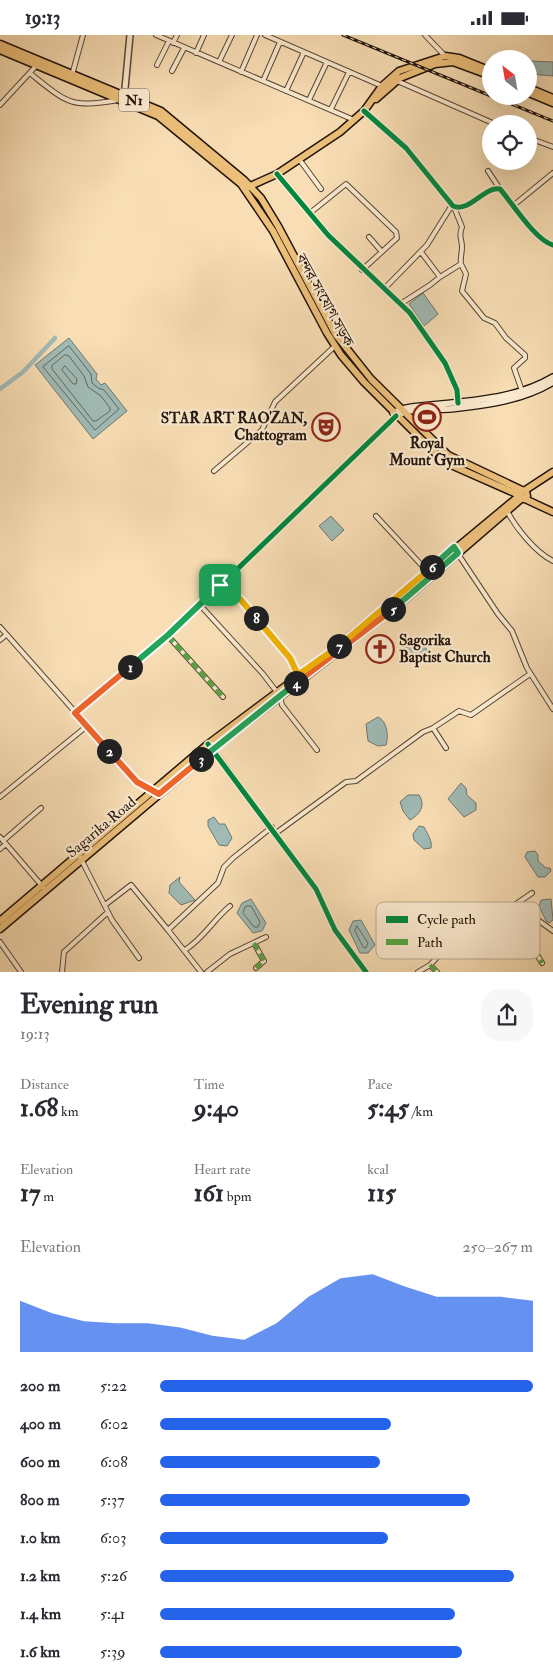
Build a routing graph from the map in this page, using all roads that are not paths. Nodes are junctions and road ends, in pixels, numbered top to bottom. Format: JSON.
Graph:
{"nodes":[{"id":1,"x":83,"y":35,"type":"edge"},
{"id":2,"x":130,"y":35,"type":"edge"},
{"id":3,"x":156,"y":35,"type":"edge"},
{"id":4,"x":177,"y":35,"type":"edge"},
{"id":5,"x":204,"y":35,"type":"edge"},
{"id":6,"x":232,"y":35,"type":"edge"},
{"id":7,"x":257,"y":35,"type":"edge"},
{"id":8,"x":265,"y":35,"type":"edge"},
{"id":9,"x":425,"y":35,"type":"edge"},
{"id":10,"x":171,"y":42,"type":"junction"},
{"id":11,"x":280,"y":42,"type":"junction"},
{"id":12,"x":0,"y":44,"type":"edge"},
{"id":13,"x":184,"y":48,"type":"junction"},
{"id":14,"x":0,"y":50,"type":"edge"},
{"id":15,"x":304,"y":52,"type":"junction"},
{"id":16,"x":196,"y":53,"type":"junction"},
{"id":17,"x":447,"y":59,"type":"junction"},
{"id":18,"x":219,"y":62,"type":"junction"},
{"id":19,"x":327,"y":63,"type":"junction"},
{"id":20,"x":157,"y":65,"type":"dead end"},
{"id":21,"x":36,"y":66,"type":"junction"},
{"id":22,"x":482,"y":67,"type":"edge"},
{"id":23,"x":172,"y":71,"type":"dead end"},
{"id":24,"x":241,"y":72,"type":"junction"},
{"id":25,"x":349,"y":72,"type":"junction"},
{"id":26,"x":482,"y":73,"type":"edge"},
{"id":27,"x":31,"y":74,"type":"junction"},
{"id":28,"x":72,"y":75,"type":"junction"},
{"id":29,"x":395,"y":80,"type":"junction"},
{"id":30,"x":263,"y":81,"type":"junction"},
{"id":31,"x":382,"y":86,"type":"junction"},
{"id":32,"x":286,"y":91,"type":"junction"},
{"id":33,"x":538,"y":91,"type":"edge"},
{"id":34,"x":538,"y":97,"type":"edge"},
{"id":35,"x":553,"y":98,"type":"edge"},
{"id":36,"x":122,"y":100,"type":"junction"},
{"id":37,"x":309,"y":100,"type":"junction"},
{"id":38,"x":553,"y":103,"type":"edge"},
{"id":39,"x":0,"y":105,"type":"edge"},
{"id":40,"x":366,"y":108,"type":"junction"},
{"id":41,"x":331,"y":109,"type":"junction"},
{"id":42,"x":482,"y":118,"type":"edge"},
{"id":43,"x":354,"y":120,"type":"junction"},
{"id":44,"x":537,"y":141,"type":"edge"},
{"id":45,"x":553,"y":147,"type":"edge"},
{"id":46,"x":299,"y":159,"type":"junction"},
{"id":47,"x":488,"y":171,"type":"dead end"},
{"id":48,"x":553,"y":173,"type":"edge"},
{"id":49,"x":277,"y":174,"type":"junction"},
{"id":50,"x":247,"y":187,"type":"junction"},
{"id":51,"x":321,"y":189,"type":"dead end"},
{"id":52,"x":500,"y":189,"type":"junction"},
{"id":53,"x":514,"y":205,"type":"junction"},
{"id":54,"x":452,"y":206,"type":"junction"},
{"id":55,"x":310,"y":213,"type":"junction"},
{"id":56,"x":369,"y":237,"type":"dead end"},
{"id":57,"x":553,"y":245,"type":"edge"},
{"id":58,"x":382,"y":252,"type":"junction"},
{"id":59,"x":421,"y":252,"type":"junction"},
{"id":60,"x":461,"y":264,"type":"junction"},
{"id":61,"x":362,"y":270,"type":"junction"},
{"id":62,"x":440,"y":277,"type":"junction"},
{"id":63,"x":385,"y":288,"type":"junction"},
{"id":64,"x":402,"y":303,"type":"junction"},
{"id":65,"x":335,"y":346,"type":"junction"},
{"id":66,"x":553,"y":377,"type":"edge"},
{"id":67,"x":553,"y":382,"type":"edge"},
{"id":68,"x":522,"y":391,"type":"junction"},
{"id":69,"x":458,"y":403,"type":"junction"},
{"id":70,"x":398,"y":413,"type":"junction"},
{"id":71,"x":214,"y":471,"type":"dead end"},
{"id":72,"x":553,"y":472,"type":"edge"},
{"id":73,"x":553,"y":477,"type":"edge"},
{"id":74,"x":523,"y":495,"type":"junction"},
{"id":75,"x":553,"y":508,"type":"edge"},
{"id":76,"x":506,"y":509,"type":"junction"},
{"id":77,"x":553,"y":512,"type":"edge"},
{"id":78,"x":376,"y":516,"type":"dead end"},
{"id":79,"x":456,"y":550,"type":"junction"},
{"id":80,"x":553,"y":561,"type":"edge"},
{"id":81,"x":427,"y":571,"type":"junction"},
{"id":82,"x":220,"y":585,"type":"junction"},
{"id":83,"x":401,"y":599,"type":"junction"},
{"id":84,"x":200,"y":605,"type":"junction"},
{"id":85,"x":0,"y":627,"type":"edge"},
{"id":86,"x":6,"y":635,"type":"junction"},
{"id":87,"x":168,"y":635,"type":"junction"},
{"id":88,"x":0,"y":640,"type":"edge"},
{"id":89,"x":530,"y":674,"type":"junction"},
{"id":90,"x":298,"y":675,"type":"junction"},
{"id":91,"x":278,"y":694,"type":"junction"},
{"id":92,"x":223,"y":697,"type":"dead end"},
{"id":93,"x":553,"y":709,"type":"edge"},
{"id":94,"x":75,"y":713,"type":"junction"},
{"id":95,"x":87,"y":726,"type":"junction"},
{"id":96,"x":433,"y":728,"type":"junction"},
{"id":97,"x":210,"y":746,"type":"junction"},
{"id":98,"x":446,"y":748,"type":"dead end"},
{"id":99,"x":317,"y":750,"type":"dead end"},
{"id":100,"x":157,"y":792,"type":"junction"},
{"id":101,"x":0,"y":797,"type":"edge"},
{"id":102,"x":41,"y":808,"type":"dead end"},
{"id":103,"x":272,"y":827,"type":"junction"},
{"id":104,"x":276,"y":833,"type":"junction"},
{"id":105,"x":3,"y":841,"type":"edge"},
{"id":106,"x":0,"y":849,"type":"edge"},
{"id":107,"x":80,"y":858,"type":"junction"},
{"id":108,"x":44,"y":888,"type":"junction"},
{"id":109,"x":532,"y":893,"type":"dead end"},
{"id":110,"x":519,"y":902,"type":"edge"},
{"id":111,"x":105,"y":905,"type":"junction"},
{"id":112,"x":230,"y":906,"type":"dead end"},
{"id":113,"x":108,"y":912,"type":"junction"},
{"id":114,"x":0,"y":921,"type":"edge"},
{"id":115,"x":540,"y":921,"type":"edge"},
{"id":116,"x":0,"y":929,"type":"edge"},
{"id":117,"x":168,"y":930,"type":"junction"},
{"id":118,"x":553,"y":931,"type":"edge"},
{"id":119,"x":266,"y":937,"type":"dead end"},
{"id":120,"x":0,"y":942,"type":"edge"},
{"id":121,"x":254,"y":943,"type":"junction"},
{"id":122,"x":185,"y":950,"type":"junction"},
{"id":123,"x":139,"y":959,"type":"dead end"},
{"id":124,"x":436,"y":959,"type":"edge"},
{"id":125,"x":540,"y":959,"type":"edge"},
{"id":126,"x":542,"y":963,"type":"dead end"},
{"id":127,"x":430,"y":965,"type":"junction"},
{"id":128,"x":256,"y":968,"type":"dead end"},
{"id":129,"x":21,"y":972,"type":"edge"},
{"id":130,"x":62,"y":972,"type":"edge"},
{"id":131,"x":201,"y":972,"type":"edge"},
{"id":132,"x":207,"y":972,"type":"edge"},
{"id":133,"x":366,"y":972,"type":"edge"},
{"id":134,"x":418,"y":972,"type":"edge"},
{"id":135,"x":437,"y":972,"type":"edge"}],
"edges":[{"from":1,"to":28,"type":"street"},
{"from":2,"to":36,"type":"street"},
{"from":3,"to":10,"type":"street"},
{"from":4,"to":10,"type":"street"},
{"from":5,"to":16,"type":"street"},
{"from":6,"to":18,"type":"street"},
{"from":7,"to":24,"type":"street"},
{"from":8,"to":11,"type":"street"},
{"from":9,"to":17,"type":"street"},
{"from":10,"to":13,"type":"street"},
{"from":10,"to":20,"type":"street"},
{"from":11,"to":15,"type":"street"},
{"from":11,"to":30,"type":"street"},
{"from":12,"to":28,"type":"main road","number":"N1"},
{"from":13,"to":16,"type":"street"},
{"from":13,"to":23,"type":"street"},
{"from":14,"to":21,"type":"main road","number":"N1"},
{"from":15,"to":19,"type":"street"},
{"from":15,"to":32,"type":"street"},
{"from":16,"to":18,"type":"street"},
{"from":17,"to":22,"type":"main road"},
{"from":17,"to":26,"type":"main road"},
{"from":17,"to":29,"type":"main road"},
{"from":17,"to":31,"type":"main road"},
{"from":18,"to":24,"type":"street"},
{"from":19,"to":25,"type":"street"},
{"from":19,"to":37,"type":"street"},
{"from":21,"to":27,"type":"street"},
{"from":21,"to":36,"type":"main road","number":"N1"},
{"from":24,"to":30,"type":"street"},
{"from":25,"to":31,"type":"street"},
{"from":25,"to":41,"type":"street"},
{"from":27,"to":36,"type":"street"},
{"from":27,"to":39,"type":"street"},
{"from":28,"to":36,"type":"main road","number":"N1"},
{"from":29,"to":40,"type":"main road"},
{"from":29,"to":42,"type":"street"},
{"from":30,"to":32,"type":"street"},
{"from":31,"to":40,"type":"main road"},
{"from":32,"to":37,"type":"street"},
{"from":33,"to":35,"type":"main road"},
{"from":34,"to":38,"type":"main road"},
{"from":36,"to":50,"type":"main road","number":"N1"},
{"from":37,"to":41,"type":"street"},
{"from":40,"to":43,"type":"main road"},
{"from":40,"to":54,"type":"street"},
{"from":41,"to":43,"type":"street"},
{"from":43,"to":46,"type":"main road"},
{"from":44,"to":45,"type":"street"},
{"from":46,"to":49,"type":"main road"},
{"from":46,"to":51,"type":"street"},
{"from":47,"to":52,"type":"street"},
{"from":48,"to":53,"type":"street"},
{"from":49,"to":50,"type":"main road"},
{"from":49,"to":55,"type":"street"},
{"from":50,"to":65,"type":"main road","name":"বন্দর সংযোগ সড়ক"},
{"from":50,"to":70,"type":"main road","name":"বন্দর সংযোগ সড়ক"},
{"from":52,"to":53,"type":"street"},
{"from":52,"to":54,"type":"street"},
{"from":53,"to":57,"type":"street"},
{"from":54,"to":59,"type":"street"},
{"from":54,"to":60,"type":"street"},
{"from":55,"to":58,"type":"street"},
{"from":55,"to":61,"type":"street"},
{"from":56,"to":58,"type":"street"},
{"from":58,"to":61,"type":"street"},
{"from":59,"to":62,"type":"street"},
{"from":59,"to":63,"type":"street"},
{"from":60,"to":62,"type":"street"},
{"from":60,"to":68,"type":"street"},
{"from":61,"to":63,"type":"street"},
{"from":62,"to":64,"type":"street"},
{"from":63,"to":64,"type":"street"},
{"from":64,"to":69,"type":"street"},
{"from":65,"to":70,"type":"main road","name":"বন্দর সংযোগ সড়ক"},
{"from":65,"to":71,"type":"street"},
{"from":66,"to":68,"type":"main road"},
{"from":67,"to":70,"type":"main road"},
{"from":68,"to":69,"type":"main road"},
{"from":69,"to":70,"type":"main road"},
{"from":70,"to":74,"type":"main road","name":"বন্দর সংযোগ সড়ক"},
{"from":70,"to":82,"type":"street"},
{"from":72,"to":74,"type":"main road"},
{"from":73,"to":74,"type":"main road"},
{"from":74,"to":75,"type":"main road","name":"বন্দর সংযোগ সড়ক"},
{"from":74,"to":76,"type":"main road"},
{"from":74,"to":77,"type":"main road","name":"বন্দর সংযোগ সড়ক"},
{"from":76,"to":79,"type":"main road"},
{"from":76,"to":80,"type":"street"},
{"from":78,"to":81,"type":"street"},
{"from":79,"to":81,"type":"main road"},
{"from":79,"to":83,"type":"main road"},
{"from":79,"to":89,"type":"street"},
{"from":81,"to":83,"type":"main road"},
{"from":82,"to":84,"type":"street"},
{"from":82,"to":90,"type":"street"},
{"from":83,"to":90,"type":"main road"},
{"from":83,"to":91,"type":"main road"},
{"from":84,"to":87,"type":"street"},
{"from":84,"to":91,"type":"street"},
{"from":85,"to":86,"type":"street"},
{"from":86,"to":88,"type":"street"},
{"from":86,"to":94,"type":"street"},
{"from":87,"to":92,"type":"street"},
{"from":87,"to":94,"type":"street"},
{"from":89,"to":93,"type":"street"},
{"from":89,"to":96,"type":"street"},
{"from":90,"to":91,"type":"main road"},
{"from":91,"to":97,"type":"main road","name":"Sagarika Road"},
{"from":91,"to":99,"type":"street"},
{"from":94,"to":95,"type":"street"},
{"from":95,"to":100,"type":"street"},
{"from":95,"to":101,"type":"street"},
{"from":96,"to":98,"type":"street"},
{"from":96,"to":104,"type":"street"},
{"from":97,"to":100,"type":"main road","name":"Sagarika Road"},
{"from":97,"to":103,"type":"street"},
{"from":100,"to":107,"type":"main road","name":"Sagarika Road"},
{"from":102,"to":105,"type":"street"},
{"from":103,"to":104,"type":"street"},
{"from":103,"to":117,"type":"street"},
{"from":104,"to":133,"type":"street"},
{"from":105,"to":106,"type":"street"},
{"from":105,"to":108,"type":"street"},
{"from":107,"to":108,"type":"main road","name":"Sagarika Road"},
{"from":107,"to":111,"type":"street"},
{"from":108,"to":114,"type":"main road","name":"Sagarika Road"},
{"from":108,"to":116,"type":"main road","name":"Sagarika Road"},
{"from":109,"to":110,"type":"street"},
{"from":111,"to":113,"type":"street"},
{"from":111,"to":117,"type":"street"},
{"from":112,"to":122,"type":"street"},
{"from":113,"to":123,"type":"street"},
{"from":113,"to":130,"type":"street"},
{"from":115,"to":118,"type":"street"},
{"from":117,"to":122,"type":"street"},
{"from":119,"to":121,"type":"street"},
{"from":120,"to":129,"type":"street"},
{"from":121,"to":128,"type":"street"},
{"from":121,"to":132,"type":"street"},
{"from":122,"to":131,"type":"street"},
{"from":124,"to":127,"type":"street"},
{"from":125,"to":126,"type":"street"},
{"from":127,"to":134,"type":"street"},
{"from":127,"to":135,"type":"street"}]}
